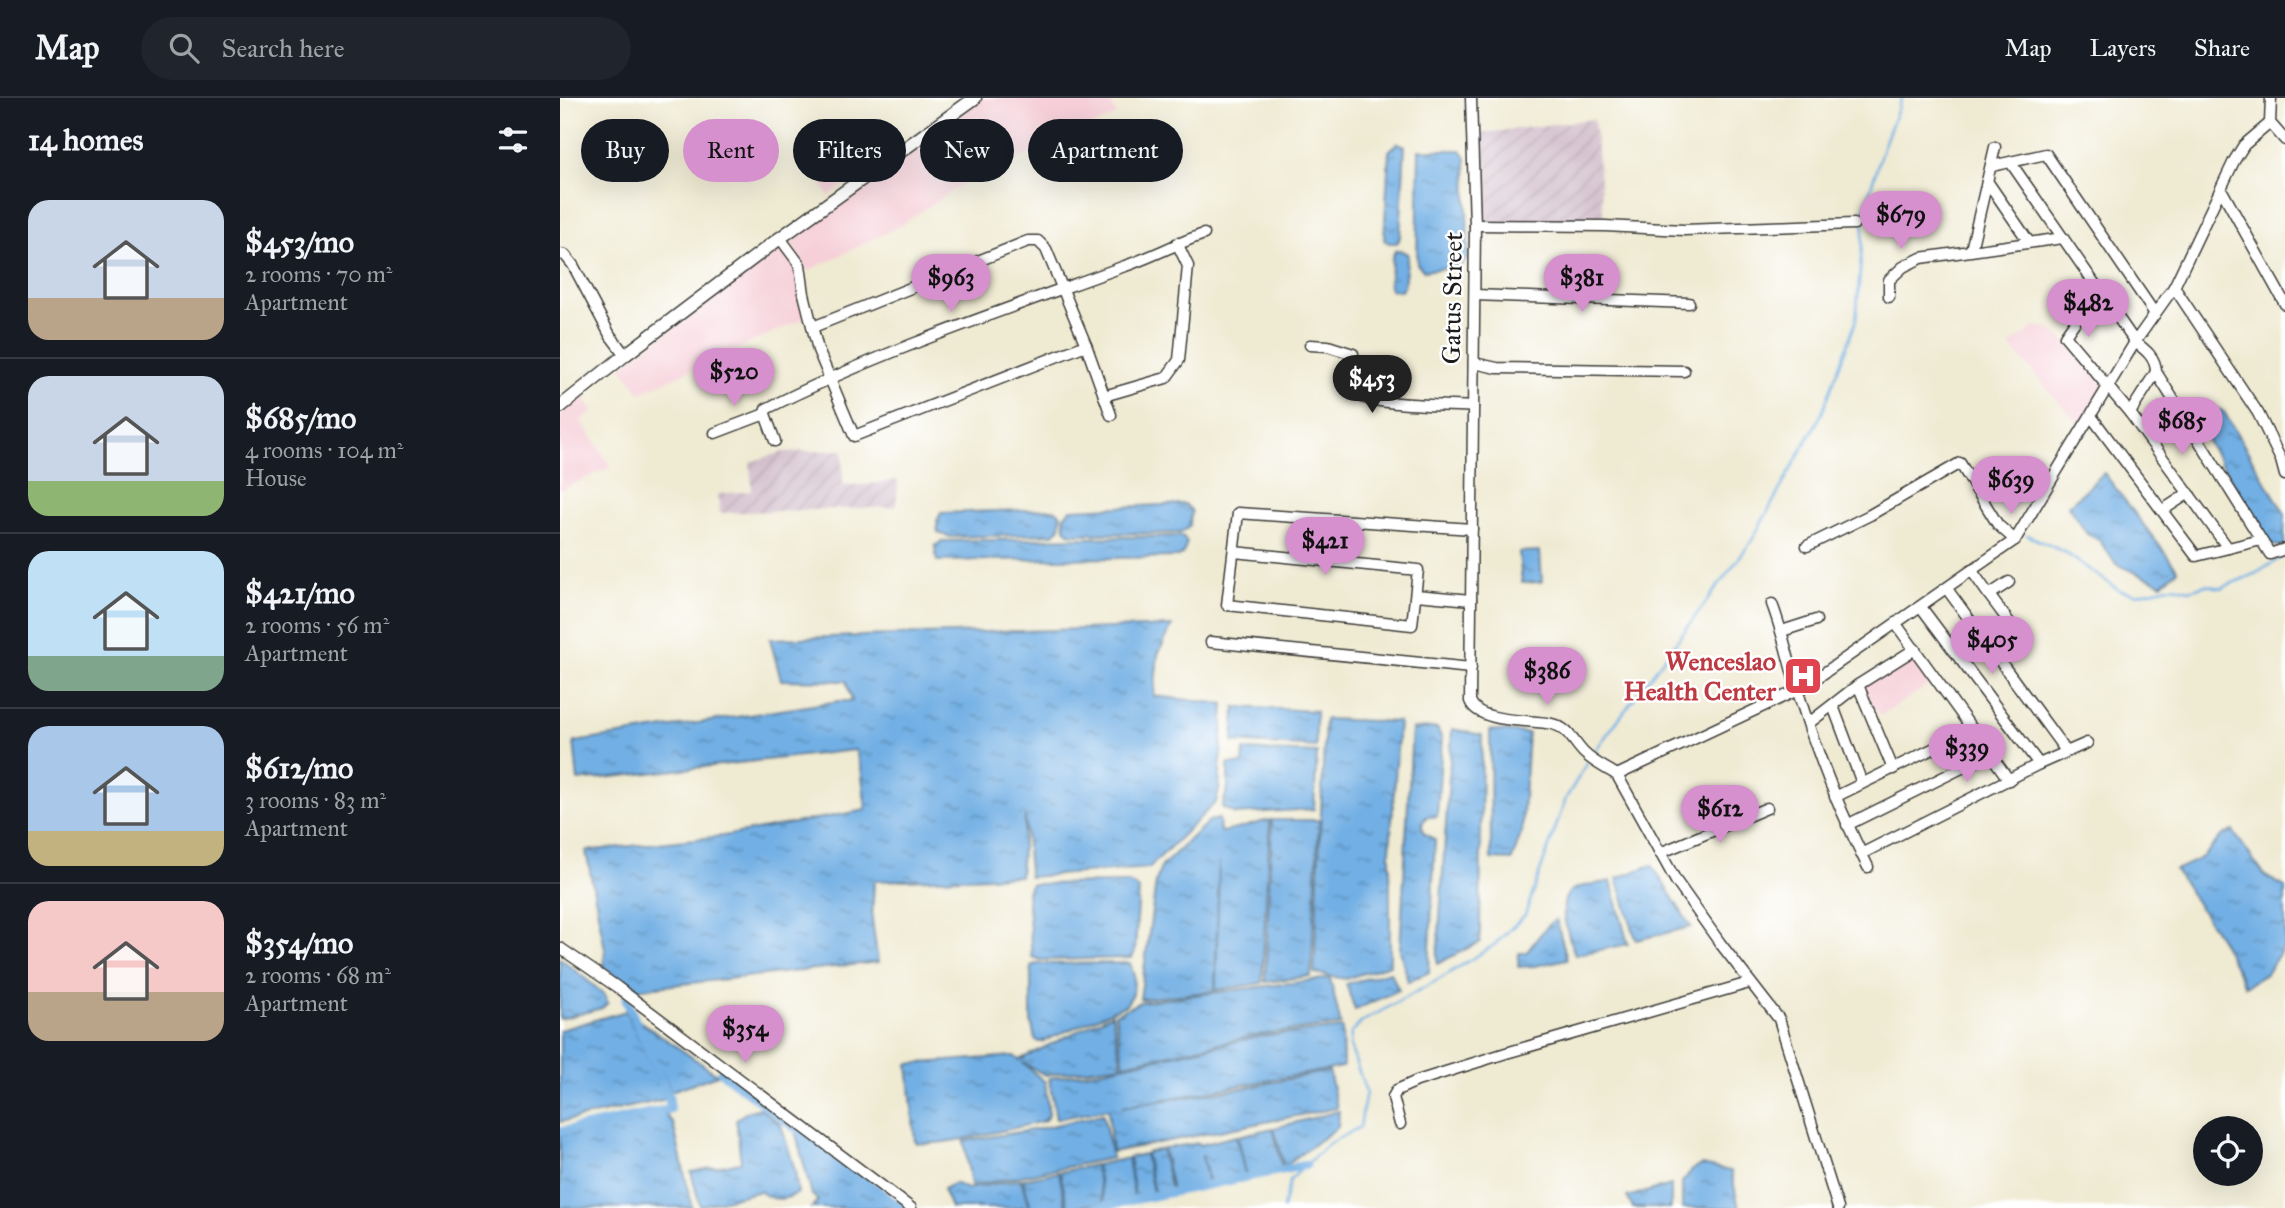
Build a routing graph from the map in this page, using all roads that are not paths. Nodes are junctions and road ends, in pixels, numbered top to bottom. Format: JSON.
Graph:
{"nodes":[{"id":1,"x":975,"y":98,"type":"edge"},
{"id":2,"x":1471,"y":98,"type":"edge"},
{"id":3,"x":2271,"y":98,"type":"edge"},
{"id":4,"x":2270,"y":123,"type":"junction"},
{"id":5,"x":2283,"y":134,"type":"edge"},
{"id":6,"x":1995,"y":147,"type":"dead end"},
{"id":7,"x":2011,"y":163,"type":"junction"},
{"id":8,"x":1992,"y":166,"type":"junction"},
{"id":9,"x":1987,"y":181,"type":"junction"},
{"id":10,"x":2221,"y":189,"type":"junction"},
{"id":11,"x":1854,"y":224,"type":"dead end"},
{"id":12,"x":1475,"y":225,"type":"junction"},
{"id":13,"x":1204,"y":234,"type":"dead end"},
{"id":14,"x":780,"y":238,"type":"junction"},
{"id":15,"x":2063,"y":238,"type":"junction"},
{"id":16,"x":2029,"y":242,"type":"junction"},
{"id":17,"x":1177,"y":243,"type":"junction"},
{"id":18,"x":1971,"y":250,"type":"junction"},
{"id":19,"x":560,"y":254,"type":"edge"},
{"id":20,"x":2174,"y":287,"type":"junction"},
{"id":21,"x":1062,"y":288,"type":"junction"},
{"id":22,"x":2098,"y":289,"type":"junction"},
{"id":23,"x":1475,"y":295,"type":"junction"},
{"id":24,"x":1889,"y":298,"type":"dead end"},
{"id":25,"x":1689,"y":303,"type":"dead end"},
{"id":26,"x":2285,"y":304,"type":"edge"},
{"id":27,"x":2155,"y":314,"type":"junction"},
{"id":28,"x":813,"y":327,"type":"junction"},
{"id":29,"x":2135,"y":342,"type":"junction"},
{"id":30,"x":1086,"y":345,"type":"junction"},
{"id":31,"x":1310,"y":345,"type":"dead end"},
{"id":32,"x":625,"y":355,"type":"junction"},
{"id":33,"x":1474,"y":363,"type":"junction"},
{"id":34,"x":1684,"y":371,"type":"dead end"},
{"id":35,"x":2156,"y":372,"type":"junction"},
{"id":36,"x":831,"y":376,"type":"junction"},
{"id":37,"x":2108,"y":387,"type":"junction"},
{"id":38,"x":1104,"y":396,"type":"junction"},
{"id":39,"x":560,"y":407,"type":"edge"},
{"id":40,"x":1473,"y":407,"type":"junction"},
{"id":41,"x":2130,"y":413,"type":"junction"},
{"id":42,"x":765,"y":414,"type":"junction"},
{"id":43,"x":1111,"y":415,"type":"dead end"},
{"id":44,"x":2091,"y":416,"type":"junction"},
{"id":45,"x":715,"y":433,"type":"dead end"},
{"id":46,"x":775,"y":440,"type":"dead end"},
{"id":47,"x":2285,"y":475,"type":"edge"},
{"id":48,"x":2189,"y":493,"type":"junction"},
{"id":49,"x":2163,"y":510,"type":"junction"},
{"id":50,"x":1472,"y":529,"type":"junction"},
{"id":51,"x":2015,"y":540,"type":"junction"},
{"id":52,"x":2261,"y":540,"type":"junction"},
{"id":53,"x":1807,"y":546,"type":"dead end"},
{"id":54,"x":2228,"y":548,"type":"junction"},
{"id":55,"x":2285,"y":550,"type":"edge"},
{"id":56,"x":1234,"y":552,"type":"junction"},
{"id":57,"x":1972,"y":571,"type":"junction"},
{"id":58,"x":2010,"y":582,"type":"dead end"},
{"id":59,"x":1947,"y":589,"type":"junction"},
{"id":60,"x":1989,"y":595,"type":"junction"},
{"id":61,"x":1416,"y":596,"type":"junction"},
{"id":62,"x":1471,"y":600,"type":"junction"},
{"id":63,"x":1772,"y":604,"type":"dead end"},
{"id":64,"x":1921,"y":607,"type":"junction"},
{"id":65,"x":1816,"y":620,"type":"dead end"},
{"id":66,"x":2009,"y":622,"type":"dead end"},
{"id":67,"x":1896,"y":624,"type":"junction"},
{"id":68,"x":1782,"y":631,"type":"junction"},
{"id":69,"x":1211,"y":642,"type":"dead end"},
{"id":70,"x":1915,"y":649,"type":"junction"},
{"id":71,"x":1471,"y":668,"type":"junction"},
{"id":72,"x":1858,"y":685,"type":"junction"},
{"id":73,"x":1797,"y":691,"type":"junction"},
{"id":74,"x":1833,"y":706,"type":"junction"},
{"id":75,"x":1809,"y":723,"type":"junction"},
{"id":76,"x":1973,"y":729,"type":"junction"},
{"id":77,"x":2087,"y":743,"type":"dead end"},
{"id":78,"x":2066,"y":751,"type":"junction"},
{"id":79,"x":1990,"y":754,"type":"junction"},
{"id":80,"x":2039,"y":764,"type":"junction"},
{"id":81,"x":1893,"y":769,"type":"junction"},
{"id":82,"x":1617,"y":775,"type":"junction"},
{"id":83,"x":2009,"y":780,"type":"junction"},
{"id":84,"x":1862,"y":783,"type":"junction"},
{"id":85,"x":1835,"y":797,"type":"junction"},
{"id":86,"x":1766,"y":808,"type":"dead end"},
{"id":87,"x":1847,"y":825,"type":"junction"},
{"id":88,"x":1660,"y":853,"type":"junction"},
{"id":89,"x":1861,"y":854,"type":"junction"},
{"id":90,"x":1868,"y":867,"type":"dead end"},
{"id":91,"x":560,"y":948,"type":"edge"},
{"id":92,"x":1749,"y":983,"type":"junction"},
{"id":93,"x":1400,"y":1124,"type":"dead end"},
{"id":94,"x":911,"y":1208,"type":"edge"},
{"id":95,"x":1838,"y":1208,"type":"edge"}],
"edges":[{"from":1,"to":14,"type":"main road"},
{"from":2,"to":12,"type":"street","name":"Gatus Street"},
{"from":3,"to":4,"type":"street"},
{"from":4,"to":5,"type":"street"},
{"from":4,"to":10,"type":"street"},
{"from":6,"to":8,"type":"street"},
{"from":7,"to":8,"type":"street"},
{"from":7,"to":15,"type":"street"},
{"from":7,"to":27,"type":"street"},
{"from":8,"to":9,"type":"street"},
{"from":9,"to":16,"type":"street"},
{"from":9,"to":18,"type":"street"},
{"from":10,"to":20,"type":"street"},
{"from":10,"to":26,"type":"street"},
{"from":11,"to":12,"type":"street"},
{"from":12,"to":23,"type":"street","name":"Gatus Street"},
{"from":13,"to":17,"type":"street"},
{"from":14,"to":28,"type":"street"},
{"from":14,"to":32,"type":"main road"},
{"from":15,"to":16,"type":"street"},
{"from":15,"to":22,"type":"street"},
{"from":16,"to":18,"type":"street"},
{"from":17,"to":21,"type":"street"},
{"from":17,"to":38,"type":"street"},
{"from":18,"to":24,"type":"street"},
{"from":19,"to":32,"type":"street"},
{"from":20,"to":27,"type":"street"},
{"from":20,"to":47,"type":"street"},
{"from":21,"to":28,"type":"street"},
{"from":21,"to":30,"type":"street"},
{"from":21,"to":36,"type":"street"},
{"from":22,"to":29,"type":"street"},
{"from":22,"to":37,"type":"street"},
{"from":23,"to":25,"type":"street"},
{"from":23,"to":33,"type":"street","name":"Gatus Street"},
{"from":27,"to":29,"type":"street"},
{"from":28,"to":36,"type":"street"},
{"from":29,"to":35,"type":"street"},
{"from":29,"to":37,"type":"street"},
{"from":30,"to":36,"type":"street"},
{"from":30,"to":38,"type":"street"},
{"from":31,"to":40,"type":"street"},
{"from":32,"to":39,"type":"main road"},
{"from":33,"to":34,"type":"street"},
{"from":33,"to":40,"type":"street","name":"Gatus Street"},
{"from":35,"to":41,"type":"street"},
{"from":35,"to":52,"type":"street"},
{"from":36,"to":42,"type":"street"},
{"from":37,"to":41,"type":"street"},
{"from":37,"to":44,"type":"street"},
{"from":38,"to":43,"type":"street"},
{"from":40,"to":50,"type":"street","name":"Gatus Street"},
{"from":41,"to":48,"type":"street"},
{"from":42,"to":45,"type":"street"},
{"from":42,"to":46,"type":"street"},
{"from":44,"to":49,"type":"street"},
{"from":44,"to":51,"type":"street"},
{"from":48,"to":49,"type":"street"},
{"from":48,"to":54,"type":"street"},
{"from":49,"to":54,"type":"street"},
{"from":50,"to":56,"type":"street"},
{"from":50,"to":62,"type":"street","name":"Gatus Street"},
{"from":51,"to":53,"type":"street"},
{"from":51,"to":57,"type":"street"},
{"from":52,"to":54,"type":"street"},
{"from":52,"to":55,"type":"street"},
{"from":56,"to":61,"type":"street"},
{"from":56,"to":61,"type":"street"},
{"from":57,"to":59,"type":"street"},
{"from":57,"to":60,"type":"street"},
{"from":58,"to":60,"type":"street"},
{"from":59,"to":64,"type":"street"},
{"from":59,"to":78,"type":"street"},
{"from":60,"to":66,"type":"street"},
{"from":61,"to":62,"type":"street"},
{"from":62,"to":71,"type":"street","name":"Gatus Street"},
{"from":63,"to":68,"type":"street"},
{"from":64,"to":67,"type":"street"},
{"from":64,"to":80,"type":"street"},
{"from":65,"to":68,"type":"street"},
{"from":67,"to":70,"type":"street"},
{"from":67,"to":73,"type":"street"},
{"from":68,"to":73,"type":"street"},
{"from":69,"to":71,"type":"street"},
{"from":70,"to":72,"type":"street"},
{"from":70,"to":76,"type":"street"},
{"from":71,"to":82,"type":"street","name":"Gatus Street"},
{"from":72,"to":74,"type":"street"},
{"from":72,"to":81,"type":"street"},
{"from":73,"to":75,"type":"street"},
{"from":73,"to":82,"type":"street"},
{"from":74,"to":75,"type":"street"},
{"from":74,"to":84,"type":"street"},
{"from":75,"to":85,"type":"street"},
{"from":76,"to":79,"type":"street"},
{"from":76,"to":81,"type":"street"},
{"from":77,"to":78,"type":"street"},
{"from":78,"to":80,"type":"street"},
{"from":79,"to":83,"type":"street"},
{"from":79,"to":87,"type":"street"},
{"from":80,"to":83,"type":"street"},
{"from":81,"to":84,"type":"street"},
{"from":82,"to":88,"type":"street"},
{"from":83,"to":89,"type":"street"},
{"from":84,"to":85,"type":"street"},
{"from":85,"to":87,"type":"street"},
{"from":86,"to":88,"type":"street"},
{"from":87,"to":89,"type":"street"},
{"from":88,"to":92,"type":"street"},
{"from":89,"to":90,"type":"street"},
{"from":91,"to":94,"type":"street"},
{"from":92,"to":93,"type":"street"},
{"from":92,"to":95,"type":"street"}]}
